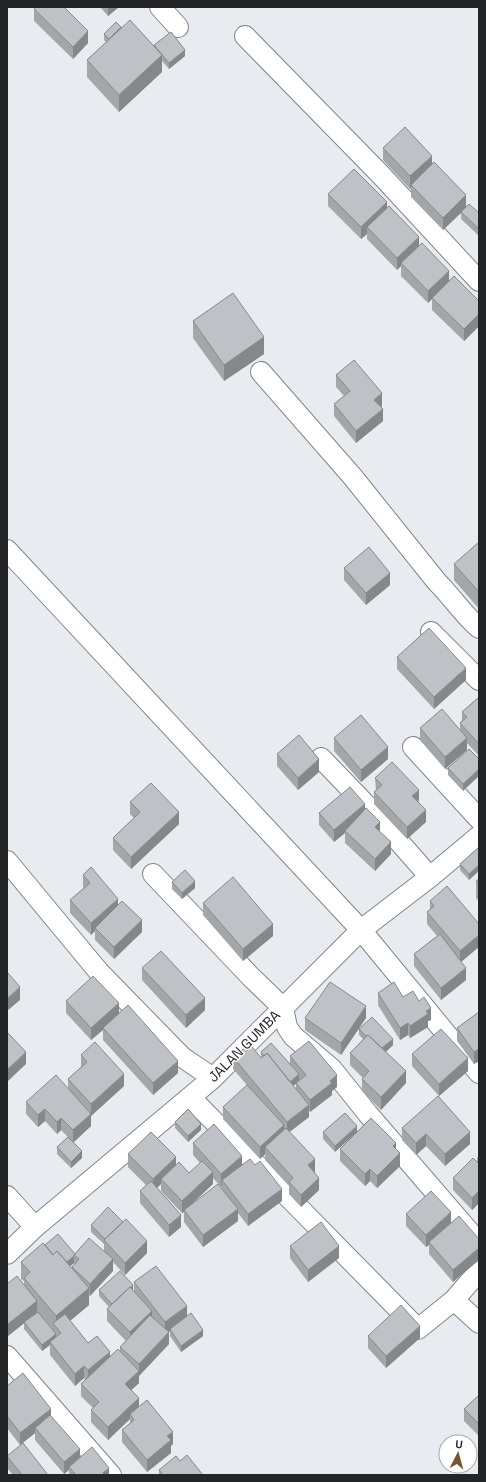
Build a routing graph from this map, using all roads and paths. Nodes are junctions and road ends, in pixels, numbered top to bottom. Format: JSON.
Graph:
{"nodes":[{"id":1,"x":160,"y":7,"type":"edge"},
{"id":2,"x":178,"y":27,"type":"dead end"},
{"id":3,"x":245,"y":36,"type":"dead end"},
{"id":4,"x":479,"y":281,"type":"edge"},
{"id":5,"x":261,"y":372,"type":"dead end"},
{"id":6,"x":7,"y":550,"type":"edge"},
{"id":7,"x":479,"y":628,"type":"edge"},
{"id":8,"x":431,"y":632,"type":"edge"},
{"id":9,"x":479,"y":680,"type":"edge"},
{"id":10,"x":412,"y":747,"type":"dead end"},
{"id":11,"x":321,"y":758,"type":"dead end"},
{"id":12,"x":479,"y":819,"type":"edge"},
{"id":13,"x":479,"y":836,"type":"edge"},
{"id":14,"x":7,"y":861,"type":"edge"},
{"id":15,"x":153,"y":874,"type":"dead end"},
{"id":16,"x":430,"y":877,"type":"junction"},
{"id":17,"x":361,"y":930,"type":"junction"},
{"id":18,"x":282,"y":1008,"type":"junction"},
{"id":19,"x":479,"y":1072,"type":"edge"},
{"id":20,"x":212,"y":1078,"type":"junction"},
{"id":21,"x":190,"y":1096,"type":"junction"},
{"id":22,"x":7,"y":1196,"type":"edge"},
{"id":23,"x":35,"y":1227,"type":"junction"},
{"id":24,"x":479,"y":1243,"type":"edge"},
{"id":25,"x":7,"y":1254,"type":"edge"},
{"id":26,"x":479,"y":1271,"type":"edge"},
{"id":27,"x":454,"y":1300,"type":"junction"},
{"id":28,"x":479,"y":1323,"type":"edge"},
{"id":29,"x":7,"y":1356,"type":"edge"},
{"id":30,"x":111,"y":1475,"type":"edge"}],
"edges":[{"from":1,"to":2,"type":"street"},
{"from":3,"to":4,"type":"street"},
{"from":5,"to":7,"type":"street"},
{"from":6,"to":17,"type":"street"},
{"from":8,"to":9,"type":"street"},
{"from":10,"to":12,"type":"street"},
{"from":11,"to":16,"type":"street"},
{"from":13,"to":16,"type":"street","name":"JALAN GUMBA"},
{"from":14,"to":20,"type":"street"},
{"from":15,"to":18,"type":"street"},
{"from":16,"to":17,"type":"street","name":"JALAN GUMBA"},
{"from":17,"to":18,"type":"street","name":"JALAN GUMBA"},
{"from":17,"to":19,"type":"street"},
{"from":18,"to":20,"type":"street","name":"JALAN GUMBA"},
{"from":18,"to":24,"type":"street"},
{"from":20,"to":21,"type":"street","name":"JALAN GUMBA"},
{"from":21,"to":23,"type":"street","name":"JALAN GUMBA"},
{"from":21,"to":27,"type":"street"},
{"from":22,"to":23,"type":"street"},
{"from":23,"to":25,"type":"street","name":"JALAN GUMBA"},
{"from":26,"to":27,"type":"street"},
{"from":27,"to":28,"type":"street"},
{"from":29,"to":30,"type":"street"}]}
